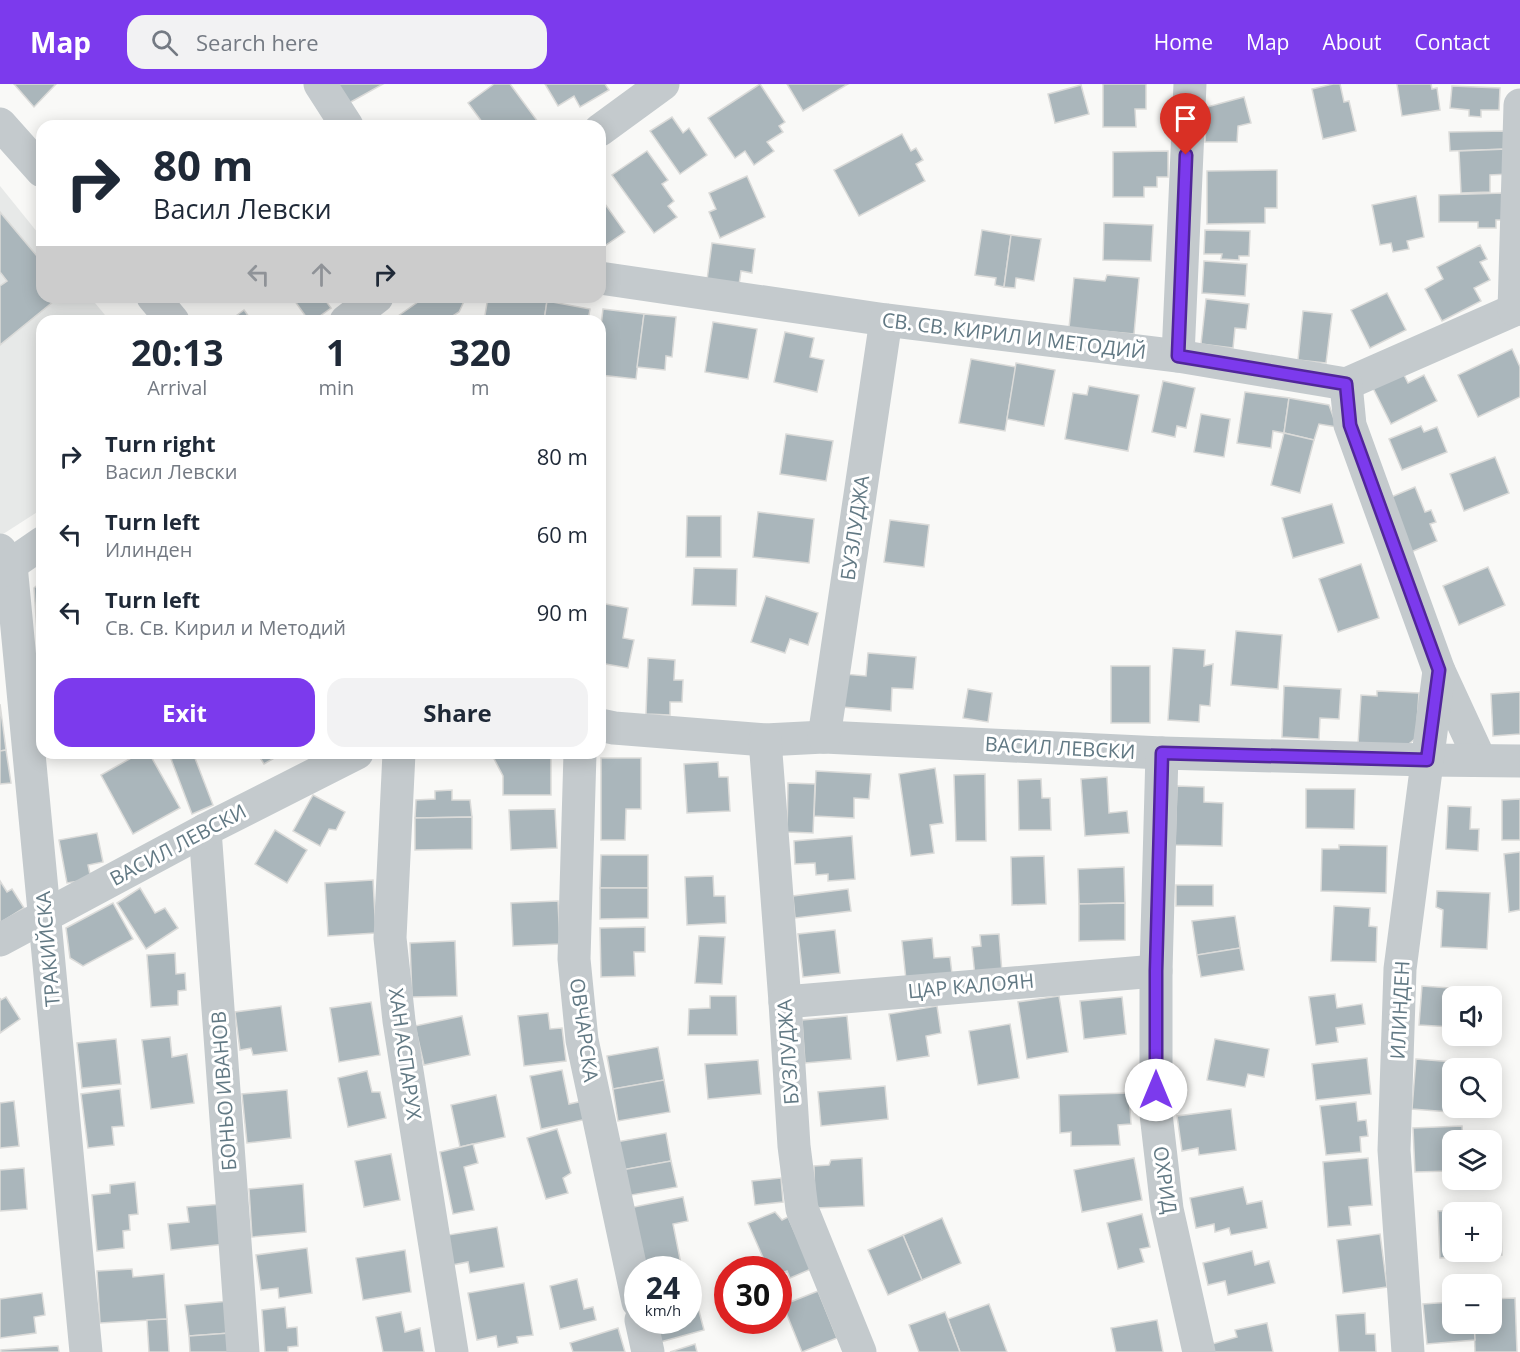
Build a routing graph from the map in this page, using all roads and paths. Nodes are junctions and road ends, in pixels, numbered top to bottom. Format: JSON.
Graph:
{"nodes":[{"id":1,"x":320,"y":84,"type":"edge"},
{"id":2,"x":663,"y":84,"type":"edge"},
{"id":3,"x":1197,"y":85,"type":"edge"},
{"id":4,"x":625,"y":95,"type":"edge"},
{"id":5,"x":1520,"y":105,"type":"edge"},
{"id":6,"x":343,"y":120,"type":"edge"},
{"id":7,"x":606,"y":122,"type":"edge"},
{"id":8,"x":0,"y":124,"type":"edge"},
{"id":9,"x":36,"y":164,"type":"edge"},
{"id":10,"x":606,"y":279,"type":"edge"},
{"id":11,"x":158,"y":303,"type":"edge"},
{"id":12,"x":369,"y":303,"type":"edge"},
{"id":13,"x":1517,"y":310,"type":"edge"},
{"id":14,"x":168,"y":315,"type":"edge"},
{"id":15,"x":354,"y":315,"type":"edge"},
{"id":16,"x":886,"y":320,"type":"junction"},
{"id":17,"x":1178,"y":356,"type":"junction"},
{"id":18,"x":1346,"y":384,"type":"junction"},
{"id":19,"x":36,"y":546,"type":"edge"},
{"id":20,"x":4,"y":562,"type":"edge"},
{"id":21,"x":1439,"y":670,"type":"junction"},
{"id":22,"x":606,"y":726,"type":"edge"},
{"id":23,"x":824,"y":737,"type":"junction"},
{"id":24,"x":765,"y":740,"type":"junction"},
{"id":25,"x":1162,"y":753,"type":"junction"},
{"id":26,"x":345,"y":759,"type":"edge"},
{"id":27,"x":399,"y":759,"type":"edge"},
{"id":28,"x":580,"y":759,"type":"edge"},
{"id":29,"x":1427,"y":760,"type":"junction"},
{"id":30,"x":1480,"y":760,"type":"junction"},
{"id":31,"x":1520,"y":760,"type":"edge"},
{"id":32,"x":205,"y":830,"type":"junction"},
{"id":33,"x":45,"y":916,"type":"junction"},
{"id":34,"x":0,"y":940,"type":"edge"},
{"id":35,"x":1156,"y":971,"type":"junction"},
{"id":36,"x":785,"y":1002,"type":"junction"},
{"id":37,"x":628,"y":1256,"type":"edge"},
{"id":38,"x":644,"y":1334,"type":"edge"},
{"id":39,"x":86,"y":1352,"type":"edge"},
{"id":40,"x":243,"y":1352,"type":"edge"},
{"id":41,"x":452,"y":1352,"type":"edge"},
{"id":42,"x":648,"y":1352,"type":"edge"},
{"id":43,"x":860,"y":1352,"type":"edge"},
{"id":44,"x":1199,"y":1352,"type":"edge"},
{"id":45,"x":1408,"y":1352,"type":"edge"}],
"edges":[{"from":1,"to":6,"type":"street"},
{"from":2,"to":4,"type":"street"},
{"from":3,"to":17,"type":"street"},
{"from":4,"to":7,"type":"street"},
{"from":5,"to":13,"type":"street"},
{"from":8,"to":9,"type":"street"},
{"from":10,"to":16,"type":"street","name":"СВ. СВ. КИРИЛ И МЕТОДИЙ"},
{"from":11,"to":14,"type":"street"},
{"from":12,"to":15,"type":"street"},
{"from":13,"to":18,"type":"street"},
{"from":16,"to":17,"type":"street","name":"СВ. СВ. КИРИЛ И МЕТОДИЙ"},
{"from":16,"to":23,"type":"street","name":"БУЗЛУДЖА"},
{"from":17,"to":18,"type":"street","name":"СВ. СВ. КИРИЛ И МЕТОДИЙ"},
{"from":18,"to":21,"type":"street","name":"ИЛИНДЕН"},
{"from":19,"to":20,"type":"street"},
{"from":20,"to":33,"type":"street","name":"ТРАКИЙСКА"},
{"from":21,"to":29,"type":"street","name":"ИЛИНДЕН"},
{"from":21,"to":30,"type":"street","name":"ИЛИНДЕН"},
{"from":22,"to":24,"type":"street","name":"ВАСИЛ ЛЕВСКИ"},
{"from":23,"to":24,"type":"street","name":"ВАСИЛ ЛЕВСКИ"},
{"from":23,"to":25,"type":"street","name":"ВАСИЛ ЛЕВСКИ"},
{"from":24,"to":36,"type":"street","name":"БУЗЛУДЖА"},
{"from":25,"to":29,"type":"street","name":"ВАСИЛ ЛЕВСКИ"},
{"from":25,"to":35,"type":"street","name":"ОХРИД"},
{"from":26,"to":32,"type":"street","name":"ВАСИЛ ЛЕВСКИ"},
{"from":27,"to":41,"type":"street","name":"ХАН АСПАРУХ"},
{"from":28,"to":37,"type":"street","name":"ОВЧАРСКА"},
{"from":29,"to":30,"type":"street","name":"ВАСИЛ ЛЕВСКИ"},
{"from":29,"to":45,"type":"street","name":"ИЛИНДЕН"},
{"from":30,"to":31,"type":"street","name":"ВАСИЛ ЛЕВСКИ"},
{"from":32,"to":33,"type":"street","name":"ВАСИЛ ЛЕВСКИ"},
{"from":32,"to":40,"type":"street","name":"БОНЬО ИВАНОВ"},
{"from":33,"to":34,"type":"street","name":"ВАСИЛ ЛЕВСКИ"},
{"from":33,"to":39,"type":"street","name":"ТРАКИЙСКА"},
{"from":35,"to":36,"type":"street","name":"ЦАР КАЛОЯН"},
{"from":35,"to":44,"type":"street","name":"ОХРИД"},
{"from":36,"to":43,"type":"street","name":"БУЗЛУДЖА"},
{"from":38,"to":42,"type":"street"}]}
